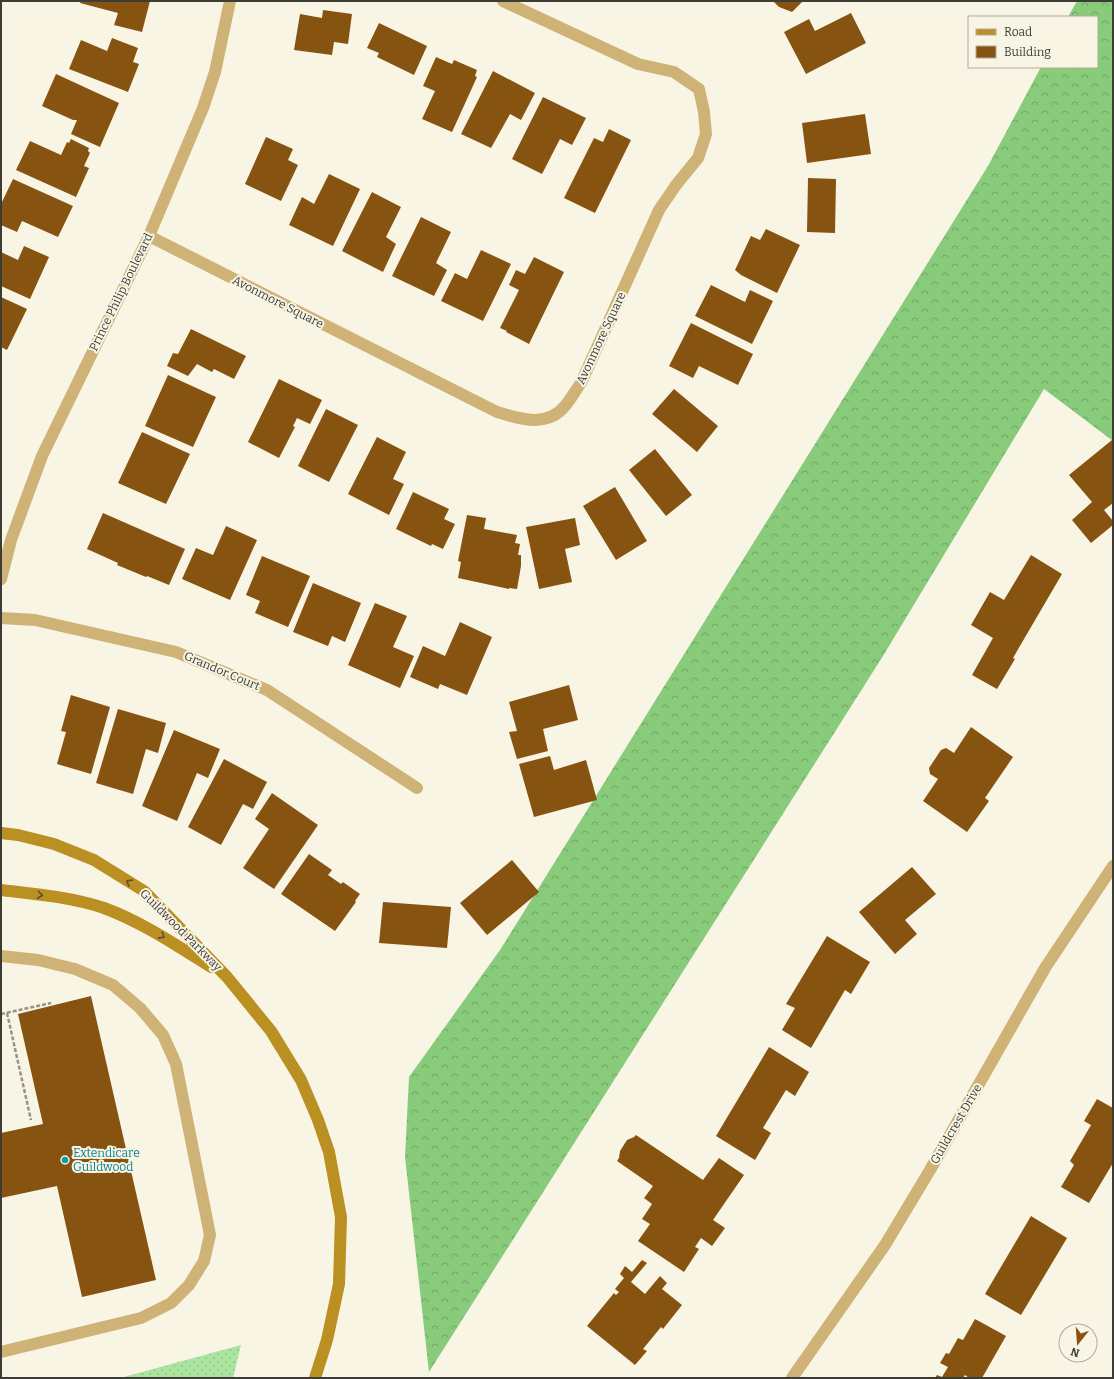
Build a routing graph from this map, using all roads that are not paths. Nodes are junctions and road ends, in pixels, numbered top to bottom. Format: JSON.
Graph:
{"nodes":[{"id":1,"x":230,"y":1,"type":"edge"},
{"id":2,"x":503,"y":1,"type":"edge"},
{"id":3,"x":149,"y":236,"type":"junction"},
{"id":4,"x":1,"y":579,"type":"edge"},
{"id":5,"x":1,"y":618,"type":"edge"},
{"id":6,"x":417,"y":788,"type":"dead end"},
{"id":7,"x":1,"y":833,"type":"edge"},
{"id":8,"x":1113,"y":866,"type":"edge"},
{"id":9,"x":1,"y":890,"type":"edge"},
{"id":10,"x":1,"y":956,"type":"edge"},
{"id":11,"x":227,"y":977,"type":"junction"},
{"id":12,"x":1,"y":1352,"type":"edge"},
{"id":13,"x":315,"y":1378,"type":"edge"},
{"id":14,"x":792,"y":1378,"type":"edge"}],
"edges":[{"from":1,"to":3,"type":"street","name":"Prince Philip Boulevard"},
{"from":2,"to":3,"type":"street","name":"Avonmore Square"},
{"from":3,"to":4,"type":"street","name":"Prince Philip Boulevard"},
{"from":5,"to":6,"type":"street","name":"Grandor Court"},
{"from":11,"to":7,"type":"street","name":"Guildwood Parkway","one_way":true},
{"from":8,"to":14,"type":"street","name":"Guildcrest Drive"},
{"from":9,"to":11,"type":"street","name":"Guildwood Parkway","one_way":true},
{"from":10,"to":12,"type":"street"},
{"from":11,"to":13,"type":"street","name":"Guildwood Parkway"}]}
